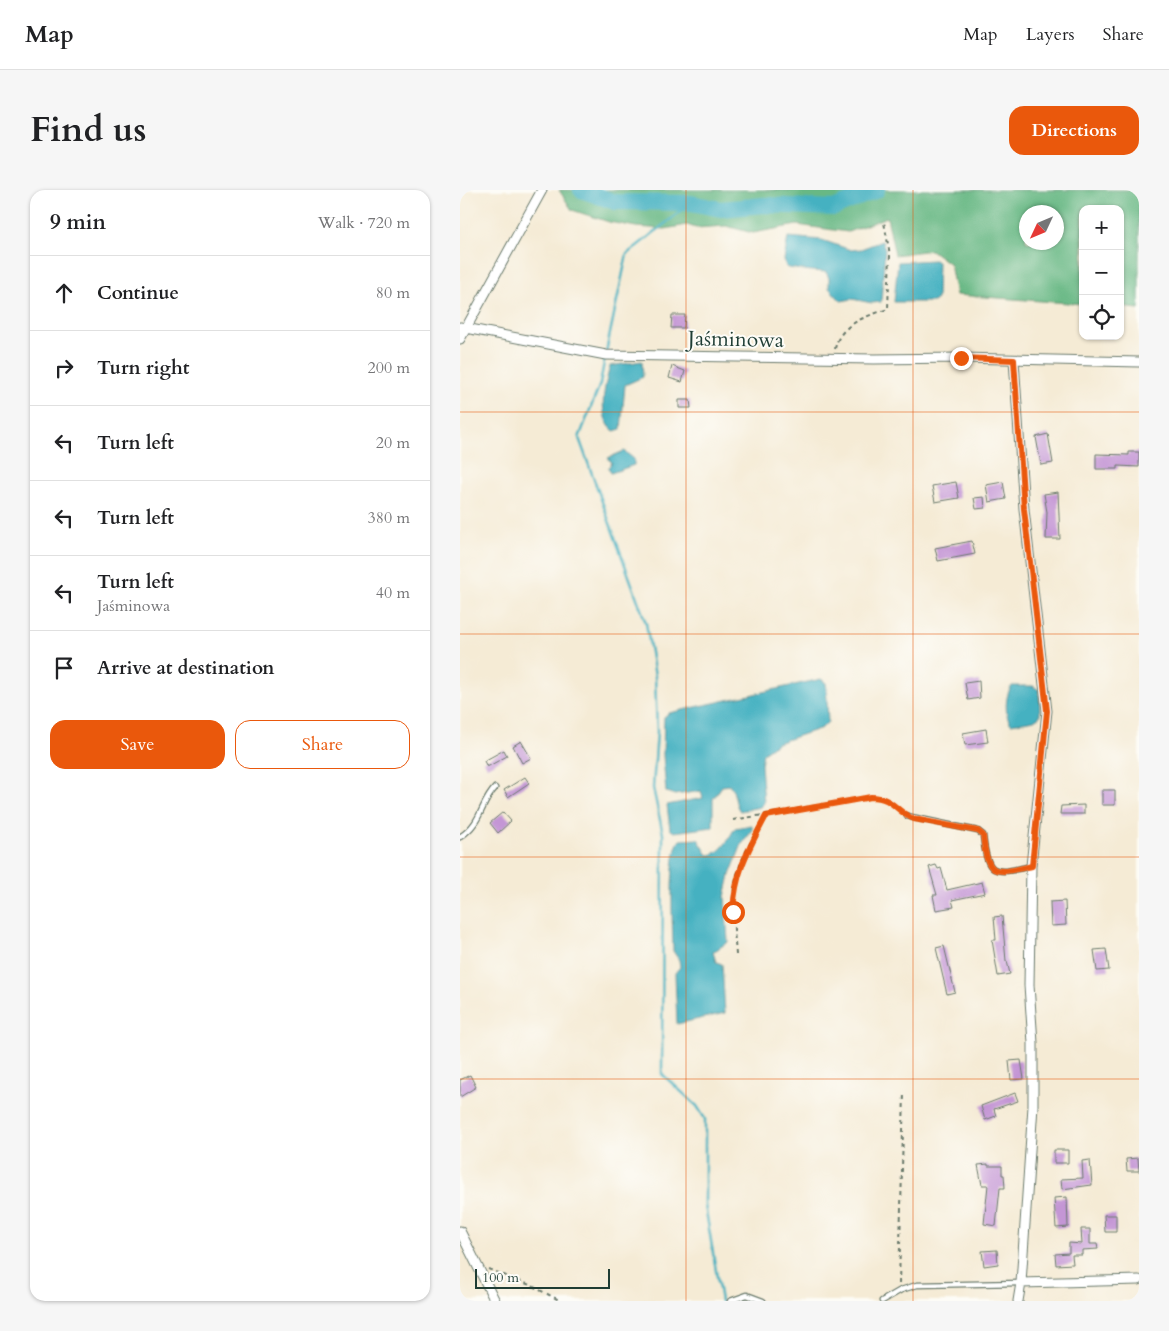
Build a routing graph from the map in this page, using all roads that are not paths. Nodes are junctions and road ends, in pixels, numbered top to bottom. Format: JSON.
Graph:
{"nodes":[{"id":1,"x":542,"y":190,"type":"edge"},
{"id":2,"x":463,"y":328,"type":"edge"},
{"id":3,"x":460,"y":339,"type":"edge"},
{"id":4,"x":1014,"y":360,"type":"junction"},
{"id":5,"x":1139,"y":362,"type":"edge"},
{"id":6,"x":495,"y":788,"type":"dead end"},
{"id":7,"x":908,"y":816,"type":"road end"},
{"id":8,"x":460,"y":837,"type":"edge"},
{"id":9,"x":1032,"y":866,"type":"junction"},
{"id":10,"x":460,"y":1231,"type":"edge"},
{"id":11,"x":1139,"y":1280,"type":"edge"},
{"id":12,"x":1021,"y":1283,"type":"junction"},
{"id":13,"x":495,"y":1301,"type":"edge"},
{"id":14,"x":730,"y":1301,"type":"edge"},
{"id":15,"x":763,"y":1301,"type":"edge"},
{"id":16,"x":882,"y":1301,"type":"edge"},
{"id":17,"x":1018,"y":1301,"type":"edge"}],
"edges":[{"from":1,"to":2,"type":"street"},
{"from":2,"to":3,"type":"street"},
{"from":2,"to":4,"type":"street","name":"Jaśminowa"},
{"from":4,"to":5,"type":"street","name":"Jaśminowa"},
{"from":4,"to":9,"type":"street"},
{"from":6,"to":8,"type":"lane"},
{"from":7,"to":9,"type":"lane"},
{"from":9,"to":12,"type":"street"},
{"from":10,"to":13,"type":"street"},
{"from":11,"to":12,"type":"street"},
{"from":12,"to":16,"type":"lane"},
{"from":12,"to":17,"type":"street"},
{"from":14,"to":15,"type":"lane"}]}
